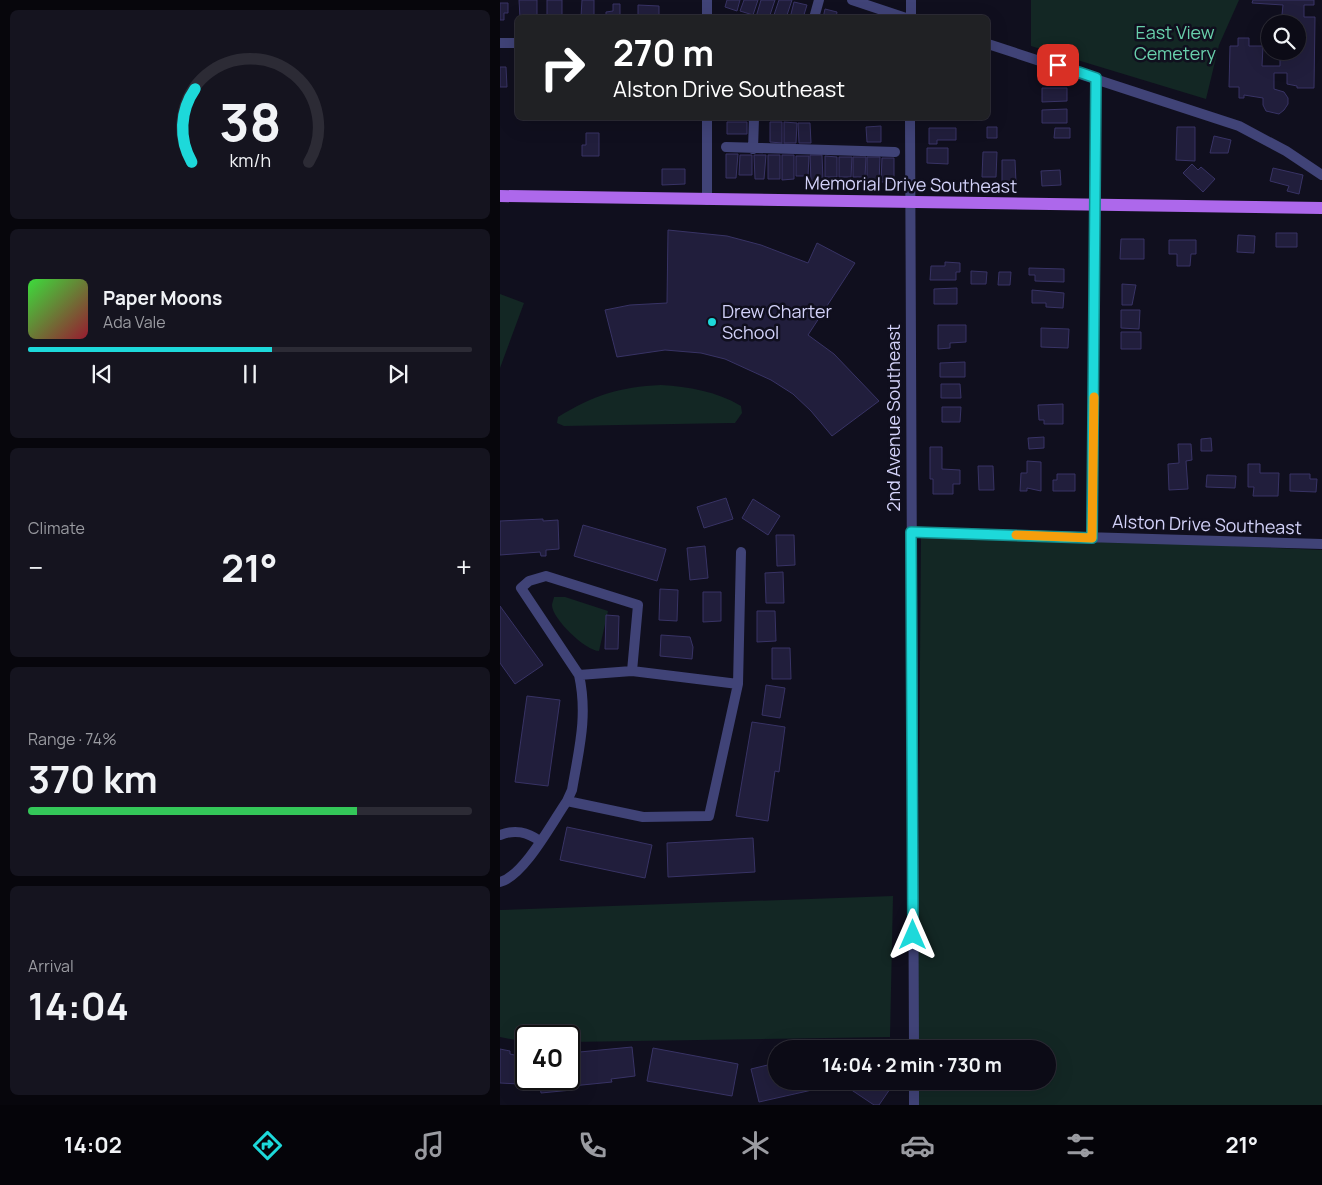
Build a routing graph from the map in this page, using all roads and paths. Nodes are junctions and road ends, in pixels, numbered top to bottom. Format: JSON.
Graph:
{"nodes":[{"id":1,"x":707,"y":0,"type":"edge"},
{"id":2,"x":819,"y":0,"type":"edge"},
{"id":3,"x":852,"y":0,"type":"edge"},
{"id":4,"x":911,"y":0,"type":"edge"},
{"id":5,"x":707,"y":15,"type":"edge"},
{"id":6,"x":815,"y":15,"type":"edge"},
{"id":7,"x":897,"y":15,"type":"edge"},
{"id":8,"x":911,"y":15,"type":"edge"},
{"id":9,"x":500,"y":43,"type":"edge"},
{"id":10,"x":515,"y":43,"type":"edge"},
{"id":11,"x":990,"y":45,"type":"edge"},
{"id":12,"x":1096,"y":78,"type":"junction"},
{"id":13,"x":707,"y":120,"type":"edge"},
{"id":14,"x":754,"y":120,"type":"edge"},
{"id":15,"x":910,"y":120,"type":"edge"},
{"id":16,"x":726,"y":146,"type":"dead end"},
{"id":17,"x":753,"y":149,"type":"junction"},
{"id":18,"x":895,"y":152,"type":"dead end"},
{"id":19,"x":1322,"y":175,"type":"edge"},
{"id":20,"x":500,"y":196,"type":"edge"},
{"id":21,"x":707,"y":200,"type":"junction"},
{"id":22,"x":910,"y":203,"type":"junction"},
{"id":23,"x":1096,"y":205,"type":"junction"},
{"id":24,"x":1322,"y":208,"type":"edge"},
{"id":25,"x":911,"y":532,"type":"junction"},
{"id":26,"x":1092,"y":538,"type":"junction"},
{"id":27,"x":1322,"y":544,"type":"edge"},
{"id":28,"x":741,"y":552,"type":"dead end"},
{"id":29,"x":632,"y":671,"type":"junction"},
{"id":30,"x":579,"y":675,"type":"junction"},
{"id":31,"x":738,"y":684,"type":"junction"},
{"id":32,"x":567,"y":801,"type":"junction"},
{"id":33,"x":500,"y":835,"type":"edge"},
{"id":34,"x":540,"y":841,"type":"junction"},
{"id":35,"x":500,"y":882,"type":"edge"},
{"id":36,"x":914,"y":1040,"type":"edge"},
{"id":37,"x":914,"y":1090,"type":"edge"},
{"id":38,"x":914,"y":1105,"type":"edge"}],
"edges":[{"from":1,"to":5,"type":"street"},
{"from":2,"to":6,"type":"street"},
{"from":3,"to":7,"type":"street"},
{"from":4,"to":8,"type":"street"},
{"from":9,"to":10,"type":"street"},
{"from":11,"to":12,"type":"street"},
{"from":12,"to":19,"type":"street"},
{"from":12,"to":23,"type":"street"},
{"from":13,"to":21,"type":"street"},
{"from":14,"to":17,"type":"street"},
{"from":15,"to":22,"type":"street","name":"2nd Avenue Southeast"},
{"from":16,"to":17,"type":"street"},
{"from":17,"to":18,"type":"street"},
{"from":20,"to":21,"type":"main road","name":"Memorial Drive Southeast"},
{"from":21,"to":22,"type":"main road","name":"Memorial Drive Southeast"},
{"from":22,"to":23,"type":"main road","name":"Memorial Drive Southeast"},
{"from":22,"to":25,"type":"street","name":"2nd Avenue Southeast"},
{"from":23,"to":24,"type":"main road","name":"Memorial Drive Southeast"},
{"from":23,"to":26,"type":"street"},
{"from":25,"to":26,"type":"street","name":"Alston Drive Southeast"},
{"from":25,"to":36,"type":"street","name":"2nd Avenue Southeast"},
{"from":26,"to":27,"type":"street","name":"Alston Drive Southeast"},
{"from":28,"to":31,"type":"street"},
{"from":29,"to":30,"type":"street"},
{"from":29,"to":30,"type":"street"},
{"from":29,"to":31,"type":"street"},
{"from":30,"to":32,"type":"street"},
{"from":31,"to":32,"type":"street"},
{"from":32,"to":34,"type":"street"},
{"from":33,"to":34,"type":"street"},
{"from":34,"to":35,"type":"street"},
{"from":37,"to":38,"type":"street"}]}
